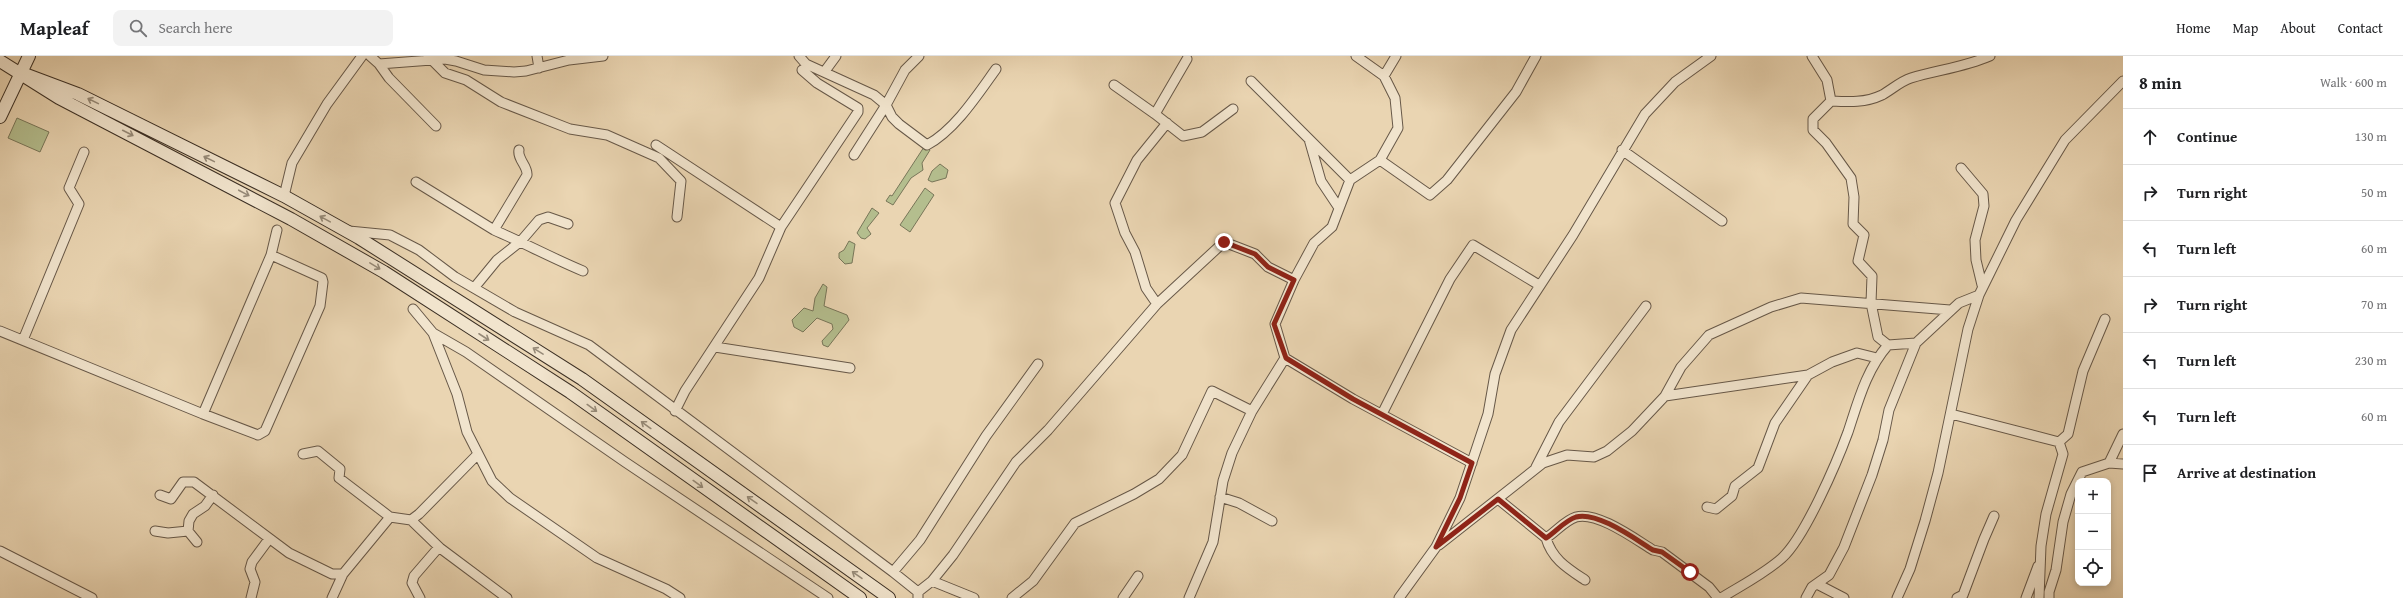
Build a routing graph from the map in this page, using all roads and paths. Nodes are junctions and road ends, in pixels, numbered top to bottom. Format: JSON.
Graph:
{"nodes":[{"id":1,"x":29,"y":56,"type":"edge"},
{"id":2,"x":362,"y":56,"type":"edge"},
{"id":3,"x":370,"y":56,"type":"edge"},
{"id":4,"x":537,"y":56,"type":"edge"},
{"id":5,"x":603,"y":56,"type":"edge"},
{"id":6,"x":799,"y":56,"type":"edge"},
{"id":7,"x":836,"y":56,"type":"edge"},
{"id":8,"x":919,"y":56,"type":"edge"},
{"id":9,"x":1356,"y":56,"type":"edge"},
{"id":10,"x":1396,"y":56,"type":"edge"},
{"id":11,"x":1536,"y":56,"type":"edge"},
{"id":12,"x":1711,"y":56,"type":"edge"},
{"id":13,"x":1812,"y":56,"type":"edge"},
{"id":14,"x":1990,"y":56,"type":"edge"},
{"id":15,"x":429,"y":58,"type":"edge"},
{"id":16,"x":1187,"y":59,"type":"dead end"},
{"id":17,"x":0,"y":61,"type":"edge"},
{"id":18,"x":379,"y":64,"type":"junction"},
{"id":19,"x":539,"y":68,"type":"junction"},
{"id":20,"x":996,"y":69,"type":"dead end"},
{"id":21,"x":802,"y":70,"type":"dead end"},
{"id":22,"x":824,"y":71,"type":"junction"},
{"id":23,"x":22,"y":73,"type":"junction"},
{"id":24,"x":1384,"y":76,"type":"junction"},
{"id":25,"x":1251,"y":81,"type":"dead end"},
{"id":26,"x":2123,"y":81,"type":"edge"},
{"id":27,"x":1114,"y":85,"type":"dead end"},
{"id":28,"x":1831,"y":101,"type":"junction"},
{"id":29,"x":886,"y":105,"type":"junction"},
{"id":30,"x":1233,"y":109,"type":"dead end"},
{"id":31,"x":1155,"y":114,"type":"junction"},
{"id":32,"x":0,"y":117,"type":"edge"},
{"id":33,"x":1167,"y":123,"type":"junction"},
{"id":34,"x":436,"y":126,"type":"dead end"},
{"id":35,"x":1309,"y":139,"type":"junction"},
{"id":36,"x":656,"y":145,"type":"dead end"},
{"id":37,"x":519,"y":150,"type":"dead end"},
{"id":38,"x":1622,"y":150,"type":"junction"},
{"id":39,"x":84,"y":152,"type":"dead end"},
{"id":40,"x":854,"y":155,"type":"dead end"},
{"id":41,"x":1380,"y":160,"type":"junction"},
{"id":42,"x":1961,"y":168,"type":"dead end"},
{"id":43,"x":1350,"y":180,"type":"junction"},
{"id":44,"x":416,"y":182,"type":"dead end"},
{"id":45,"x":284,"y":196,"type":"junction"},
{"id":46,"x":1339,"y":208,"type":"junction"},
{"id":47,"x":677,"y":217,"type":"dead end"},
{"id":48,"x":1722,"y":221,"type":"dead end"},
{"id":49,"x":568,"y":224,"type":"dead end"},
{"id":50,"x":781,"y":227,"type":"junction"},
{"id":51,"x":277,"y":230,"type":"dead end"},
{"id":52,"x":494,"y":230,"type":"junction"},
{"id":53,"x":346,"y":231,"type":"junction"},
{"id":54,"x":521,"y":241,"type":"junction"},
{"id":55,"x":271,"y":255,"type":"junction"},
{"id":56,"x":583,"y":271,"type":"dead end"},
{"id":57,"x":1294,"y":280,"type":"junction"},
{"id":58,"x":1540,"y":285,"type":"junction"},
{"id":59,"x":1982,"y":285,"type":"junction"},
{"id":60,"x":474,"y":288,"type":"junction"},
{"id":61,"x":1979,"y":295,"type":"junction"},
{"id":62,"x":1871,"y":303,"type":"junction"},
{"id":63,"x":1157,"y":304,"type":"junction"},
{"id":64,"x":1646,"y":306,"type":"dead end"},
{"id":65,"x":413,"y":309,"type":"dead end"},
{"id":66,"x":1950,"y":310,"type":"junction"},
{"id":67,"x":2105,"y":319,"type":"dead end"},
{"id":68,"x":0,"y":331,"type":"edge"},
{"id":69,"x":433,"y":333,"type":"junction"},
{"id":70,"x":23,"y":340,"type":"junction"},
{"id":71,"x":1916,"y":343,"type":"junction"},
{"id":72,"x":1888,"y":345,"type":"junction"},
{"id":73,"x":715,"y":347,"type":"junction"},
{"id":74,"x":1286,"y":358,"type":"junction"},
{"id":75,"x":1877,"y":358,"type":"junction"},
{"id":76,"x":1038,"y":364,"type":"dead end"},
{"id":77,"x":850,"y":368,"type":"dead end"},
{"id":78,"x":1808,"y":375,"type":"junction"},
{"id":79,"x":1665,"y":396,"type":"junction"},
{"id":80,"x":675,"y":411,"type":"junction"},
{"id":81,"x":1252,"y":411,"type":"junction"},
{"id":82,"x":203,"y":414,"type":"junction"},
{"id":83,"x":1382,"y":414,"type":"junction"},
{"id":84,"x":1951,"y":414,"type":"junction"},
{"id":85,"x":2123,"y":434,"type":"edge"},
{"id":86,"x":2059,"y":442,"type":"junction"},
{"id":87,"x":303,"y":454,"type":"dead end"},
{"id":88,"x":477,"y":455,"type":"junction"},
{"id":89,"x":1472,"y":463,"type":"junction"},
{"id":90,"x":2109,"y":463,"type":"junction"},
{"id":91,"x":2123,"y":464,"type":"edge"},
{"id":92,"x":1536,"y":469,"type":"junction"},
{"id":93,"x":160,"y":495,"type":"dead end"},
{"id":94,"x":213,"y":495,"type":"junction"},
{"id":95,"x":1220,"y":497,"type":"junction"},
{"id":96,"x":1498,"y":499,"type":"junction"},
{"id":97,"x":1707,"y":507,"type":"dead end"},
{"id":98,"x":1994,"y":516,"type":"dead end"},
{"id":99,"x":390,"y":517,"type":"junction"},
{"id":100,"x":411,"y":520,"type":"junction"},
{"id":101,"x":1272,"y":521,"type":"dead end"},
{"id":102,"x":155,"y":531,"type":"dead end"},
{"id":103,"x":188,"y":531,"type":"junction"},
{"id":104,"x":1546,"y":538,"type":"junction"},
{"id":105,"x":269,"y":539,"type":"junction"},
{"id":106,"x":197,"y":542,"type":"dead end"},
{"id":107,"x":439,"y":547,"type":"junction"},
{"id":108,"x":1436,"y":547,"type":"junction"},
{"id":109,"x":0,"y":552,"type":"edge"},
{"id":110,"x":2042,"y":556,"type":"junction"},
{"id":111,"x":893,"y":572,"type":"junction"},
{"id":112,"x":343,"y":574,"type":"junction"},
{"id":113,"x":1138,"y":576,"type":"dead end"},
{"id":114,"x":1585,"y":580,"type":"dead end"},
{"id":115,"x":932,"y":581,"type":"junction"},
{"id":116,"x":1816,"y":584,"type":"junction"},
{"id":117,"x":954,"y":590,"type":"junction"},
{"id":118,"x":918,"y":595,"type":"edge"},
{"id":119,"x":92,"y":598,"type":"edge"},
{"id":120,"x":251,"y":598,"type":"edge"},
{"id":121,"x":332,"y":598,"type":"edge"},
{"id":122,"x":420,"y":598,"type":"edge"},
{"id":123,"x":507,"y":598,"type":"edge"},
{"id":124,"x":680,"y":598,"type":"edge"},
{"id":125,"x":828,"y":598,"type":"edge"},
{"id":126,"x":860,"y":598,"type":"edge"},
{"id":127,"x":889,"y":598,"type":"edge"},
{"id":128,"x":959,"y":598,"type":"edge"},
{"id":129,"x":974,"y":598,"type":"edge"},
{"id":130,"x":1012,"y":598,"type":"edge"},
{"id":131,"x":1123,"y":598,"type":"edge"},
{"id":132,"x":1189,"y":598,"type":"edge"},
{"id":133,"x":1399,"y":598,"type":"edge"},
{"id":134,"x":1718,"y":598,"type":"edge"},
{"id":135,"x":1721,"y":598,"type":"edge"},
{"id":136,"x":1806,"y":598,"type":"edge"},
{"id":137,"x":1844,"y":598,"type":"edge"},
{"id":138,"x":1897,"y":598,"type":"edge"},
{"id":139,"x":1956,"y":598,"type":"edge"},
{"id":140,"x":2026,"y":598,"type":"edge"},
{"id":141,"x":2039,"y":598,"type":"edge"},
{"id":142,"x":2049,"y":598,"type":"edge"}],
"edges":[{"from":1,"to":23,"type":"main road"},
{"from":2,"to":45,"type":"street"},
{"from":3,"to":18,"type":"street"},
{"from":4,"to":19,"type":"street"},
{"from":5,"to":19,"type":"street"},
{"from":6,"to":22,"type":"street"},
{"from":7,"to":22,"type":"street"},
{"from":8,"to":29,"type":"street"},
{"from":9,"to":24,"type":"street"},
{"from":10,"to":24,"type":"street"},
{"from":11,"to":41,"type":"street"},
{"from":12,"to":38,"type":"street"},
{"from":13,"to":28,"type":"street"},
{"from":14,"to":28,"type":"street"},
{"from":15,"to":18,"type":"street"},
{"from":15,"to":19,"type":"street"},
{"from":15,"to":47,"type":"street"},
{"from":16,"to":31,"type":"street"},
{"from":17,"to":23,"type":"main road"},
{"from":18,"to":34,"type":"street"},
{"from":20,"to":29,"type":"street"},
{"from":21,"to":50,"type":"street"},
{"from":22,"to":29,"type":"street"},
{"from":23,"to":32,"type":"main road"},
{"from":45,"to":23,"type":"main road","one_way":true},
{"from":23,"to":126,"type":"main road","one_way":true},
{"from":24,"to":41,"type":"street"},
{"from":25,"to":35,"type":"street"},
{"from":26,"to":59,"type":"street"},
{"from":27,"to":31,"type":"street"},
{"from":28,"to":62,"type":"street"},
{"from":29,"to":40,"type":"street"},
{"from":30,"to":33,"type":"street"},
{"from":31,"to":33,"type":"street"},
{"from":33,"to":63,"type":"street"},
{"from":35,"to":43,"type":"street"},
{"from":35,"to":46,"type":"street"},
{"from":36,"to":50,"type":"street"},
{"from":37,"to":52,"type":"street"},
{"from":38,"to":48,"type":"street"},
{"from":38,"to":58,"type":"street"},
{"from":39,"to":70,"type":"street"},
{"from":41,"to":43,"type":"street"},
{"from":42,"to":59,"type":"street"},
{"from":43,"to":46,"type":"street"},
{"from":44,"to":52,"type":"street"},
{"from":53,"to":45,"type":"main road","one_way":true},
{"from":46,"to":57,"type":"street"},
{"from":49,"to":54,"type":"street"},
{"from":50,"to":73,"type":"street"},
{"from":51,"to":55,"type":"street"},
{"from":52,"to":54,"type":"street"},
{"from":53,"to":60,"type":"street"},
{"from":127,"to":53,"type":"main road","one_way":true},
{"from":54,"to":56,"type":"street"},
{"from":54,"to":60,"type":"street"},
{"from":55,"to":82,"type":"street"},
{"from":55,"to":82,"type":"street"},
{"from":57,"to":63,"type":"street"},
{"from":57,"to":74,"type":"street"},
{"from":58,"to":83,"type":"street"},
{"from":58,"to":89,"type":"street"},
{"from":59,"to":61,"type":"street"},
{"from":60,"to":80,"type":"street"},
{"from":61,"to":66,"type":"street"},
{"from":61,"to":84,"type":"street"},
{"from":62,"to":66,"type":"street"},
{"from":62,"to":72,"type":"street"},
{"from":62,"to":79,"type":"street"},
{"from":63,"to":115,"type":"street"},
{"from":64,"to":92,"type":"street"},
{"from":65,"to":69,"type":"street"},
{"from":66,"to":71,"type":"street"},
{"from":67,"to":86,"type":"street"},
{"from":68,"to":70,"type":"street"},
{"from":69,"to":88,"type":"street"},
{"from":69,"to":125,"type":"street"},
{"from":70,"to":82,"type":"street"},
{"from":71,"to":72,"type":"street"},
{"from":71,"to":116,"type":"street"},
{"from":72,"to":75,"type":"street"},
{"from":73,"to":77,"type":"street"},
{"from":73,"to":80,"type":"street"},
{"from":74,"to":81,"type":"street"},
{"from":74,"to":83,"type":"street"},
{"from":75,"to":78,"type":"street"},
{"from":75,"to":135,"type":"street"},
{"from":76,"to":111,"type":"street"},
{"from":78,"to":79,"type":"street"},
{"from":78,"to":97,"type":"street"},
{"from":79,"to":92,"type":"street"},
{"from":80,"to":111,"type":"street"},
{"from":81,"to":95,"type":"street"},
{"from":81,"to":130,"type":"street"},
{"from":83,"to":89,"type":"street"},
{"from":84,"to":86,"type":"street"},
{"from":84,"to":138,"type":"street"},
{"from":85,"to":90,"type":"street"},
{"from":86,"to":110,"type":"street"},
{"from":87,"to":99,"type":"street"},
{"from":88,"to":100,"type":"street"},
{"from":88,"to":124,"type":"street"},
{"from":89,"to":108,"type":"street"},
{"from":90,"to":91,"type":"street"},
{"from":90,"to":142,"type":"street"},
{"from":92,"to":96,"type":"street"},
{"from":93,"to":94,"type":"street"},
{"from":94,"to":103,"type":"street"},
{"from":94,"to":105,"type":"street"},
{"from":95,"to":101,"type":"street"},
{"from":95,"to":132,"type":"street"},
{"from":96,"to":104,"type":"street"},
{"from":96,"to":108,"type":"street"},
{"from":98,"to":139,"type":"street"},
{"from":99,"to":100,"type":"street"},
{"from":99,"to":112,"type":"street"},
{"from":100,"to":107,"type":"street"},
{"from":102,"to":103,"type":"street"},
{"from":103,"to":106,"type":"street"},
{"from":104,"to":114,"type":"street"},
{"from":104,"to":134,"type":"street"},
{"from":105,"to":112,"type":"street"},
{"from":105,"to":120,"type":"street"},
{"from":107,"to":122,"type":"street"},
{"from":107,"to":123,"type":"street"},
{"from":108,"to":133,"type":"street"},
{"from":109,"to":119,"type":"street"},
{"from":110,"to":140,"type":"street"},
{"from":110,"to":141,"type":"street"},
{"from":111,"to":118,"type":"street"},
{"from":112,"to":121,"type":"street"},
{"from":113,"to":131,"type":"street"},
{"from":115,"to":117,"type":"street"},
{"from":115,"to":118,"type":"street"},
{"from":116,"to":136,"type":"street"},
{"from":116,"to":137,"type":"street"},
{"from":117,"to":128,"type":"street"},
{"from":117,"to":129,"type":"street"}]}
